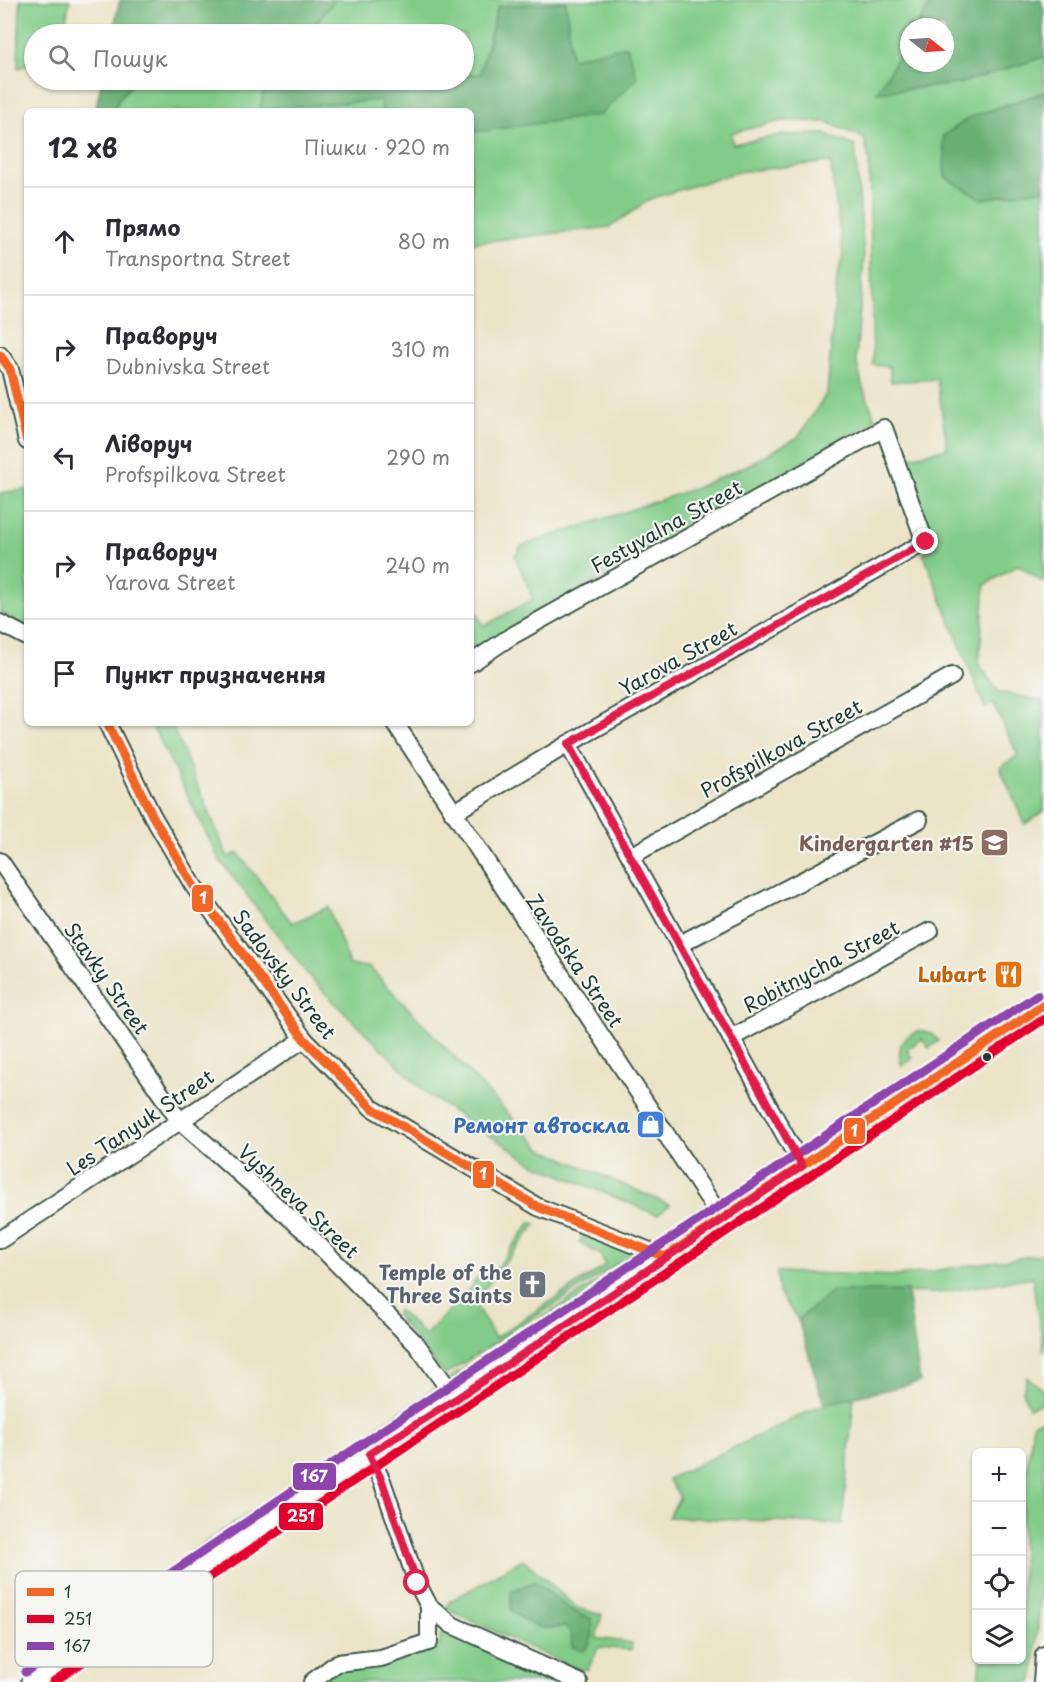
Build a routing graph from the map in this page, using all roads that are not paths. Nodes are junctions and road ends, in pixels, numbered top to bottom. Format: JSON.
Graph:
{"nodes":[{"id":1,"x":0,"y":355,"type":"edge"},
{"id":2,"x":24,"y":428,"type":"edge"},
{"id":3,"x":884,"y":428,"type":"joint"},
{"id":4,"x":0,"y":623,"type":"edge"},
{"id":5,"x":24,"y":635,"type":"edge"},
{"id":6,"x":474,"y":661,"type":"edge"},
{"id":7,"x":952,"y":676,"type":"dead end"},
{"id":8,"x":108,"y":726,"type":"edge"},
{"id":9,"x":397,"y":726,"type":"edge"},
{"id":10,"x":568,"y":744,"type":"junction"},
{"id":11,"x":453,"y":813,"type":"junction"},
{"id":12,"x":919,"y":820,"type":"dead end"},
{"id":13,"x":631,"y":856,"type":"junction"},
{"id":14,"x":0,"y":861,"type":"edge"},
{"id":15,"x":930,"y":931,"type":"dead end"},
{"id":16,"x":680,"y":944,"type":"junction"},
{"id":17,"x":1044,"y":1005,"type":"edge"},
{"id":18,"x":731,"y":1038,"type":"junction"},
{"id":19,"x":304,"y":1039,"type":"junction"},
{"id":20,"x":179,"y":1120,"type":"junction"},
{"id":21,"x":802,"y":1166,"type":"junction"},
{"id":22,"x":722,"y":1219,"type":"junction"},
{"id":23,"x":0,"y":1240,"type":"edge"},
{"id":24,"x":665,"y":1257,"type":"junction"},
{"id":25,"x":456,"y":1399,"type":"junction"},
{"id":26,"x":369,"y":1454,"type":"junction"},
{"id":27,"x":196,"y":1571,"type":"edge"},
{"id":28,"x":429,"y":1606,"type":"junction"},
{"id":29,"x":1044,"y":1655,"type":"edge"},
{"id":30,"x":54,"y":1667,"type":"edge"},
{"id":31,"x":32,"y":1682,"type":"edge"},
{"id":32,"x":312,"y":1682,"type":"edge"},
{"id":33,"x":579,"y":1682,"type":"edge"},
{"id":34,"x":1042,"y":1682,"type":"edge"}],
"edges":[{"from":1,"to":2,"type":"street"},
{"from":3,"to":6,"type":"street","name":"Festyvalna Street"},
{"from":3,"to":10,"type":"street","name":"Yarova Street"},
{"from":4,"to":5,"type":"street"},
{"from":7,"to":13,"type":"street","name":"Profspilkova Street"},
{"from":8,"to":19,"type":"street","name":"Sadovsky Street"},
{"from":9,"to":11,"type":"street","name":"Zavodska Street"},
{"from":10,"to":11,"type":"street","name":"Yarova Street"},
{"from":10,"to":13,"type":"street"},
{"from":11,"to":22,"type":"street","name":"Zavodska Street"},
{"from":12,"to":16,"type":"street"},
{"from":13,"to":16,"type":"street"},
{"from":14,"to":20,"type":"street","name":"Stavky Street"},
{"from":15,"to":18,"type":"street","name":"Robitnycha Street"},
{"from":16,"to":18,"type":"street"},
{"from":17,"to":21,"type":"main road"},
{"from":18,"to":21,"type":"street"},
{"from":19,"to":20,"type":"street","name":"Les Tanyuk Street"},
{"from":19,"to":24,"type":"street","name":"Sadovsky Street"},
{"from":20,"to":23,"type":"street","name":"Les Tanyuk Street"},
{"from":20,"to":25,"type":"street","name":"Vyshneva Street"},
{"from":21,"to":22,"type":"main road"},
{"from":22,"to":24,"type":"main road"},
{"from":24,"to":25,"type":"main road"},
{"from":25,"to":26,"type":"main road"},
{"from":26,"to":27,"type":"main road"},
{"from":26,"to":28,"type":"street"},
{"from":28,"to":32,"type":"street"},
{"from":28,"to":33,"type":"street"},
{"from":29,"to":34,"type":"street"},
{"from":30,"to":31,"type":"main road"}]}
